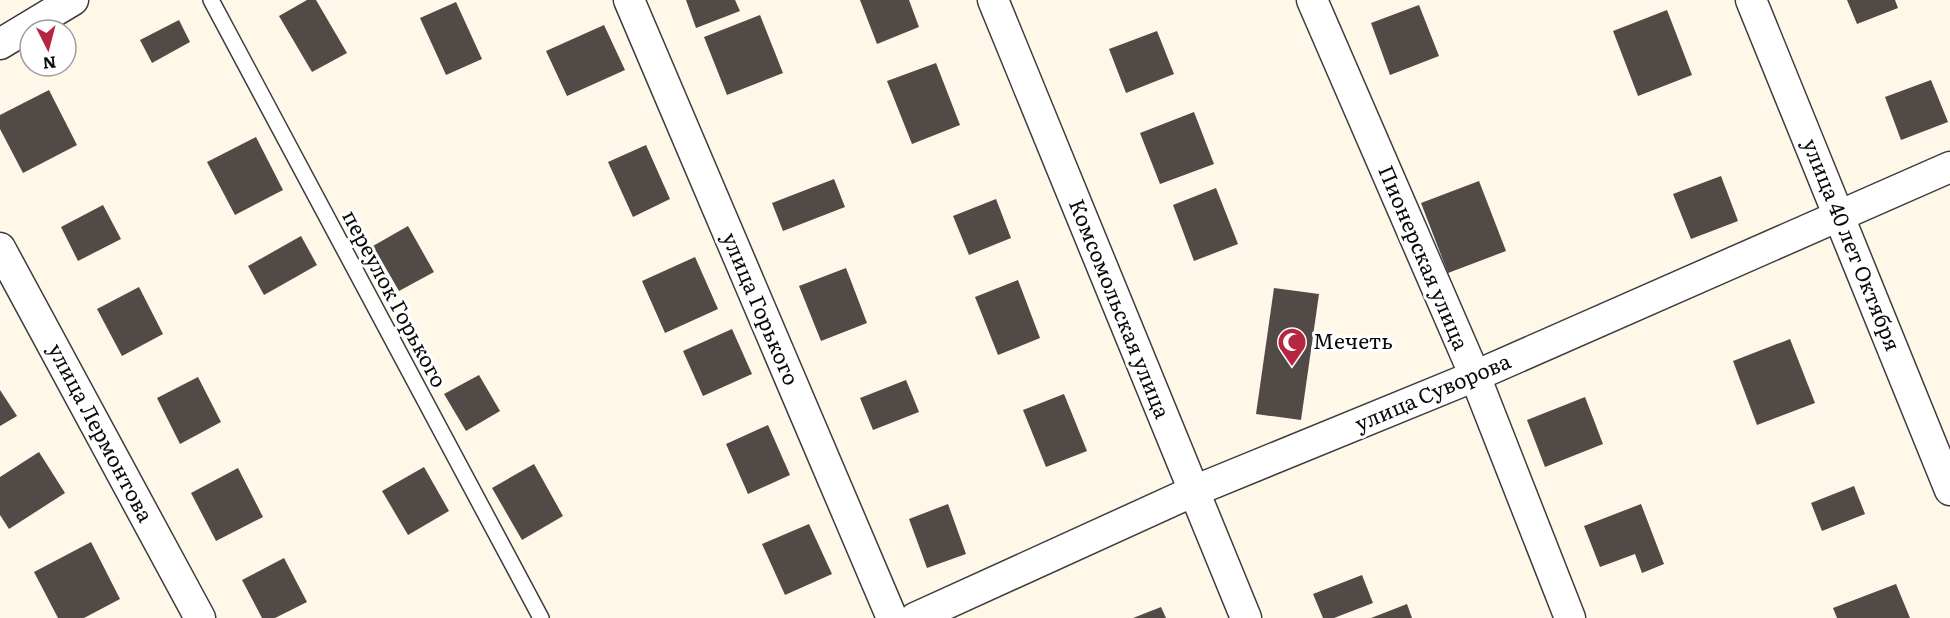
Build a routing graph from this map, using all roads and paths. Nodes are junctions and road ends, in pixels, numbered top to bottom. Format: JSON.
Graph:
{"nodes":[{"id":1,"x":73,"y":0,"type":"edge"},
{"id":2,"x":211,"y":0,"type":"edge"},
{"id":3,"x":629,"y":0,"type":"edge"},
{"id":4,"x":993,"y":0,"type":"edge"},
{"id":5,"x":1312,"y":0,"type":"edge"},
{"id":6,"x":1751,"y":0,"type":"edge"},
{"id":7,"x":0,"y":44,"type":"edge"},
{"id":8,"x":1950,"y":167,"type":"edge"},
{"id":9,"x":1839,"y":215,"type":"junction"},
{"id":10,"x":0,"y":248,"type":"edge"},
{"id":11,"x":1475,"y":376,"type":"junction"},
{"id":12,"x":1950,"y":490,"type":"edge"},
{"id":13,"x":1194,"y":491,"type":"junction"},
{"id":14,"x":200,"y":618,"type":"edge"},
{"id":15,"x":541,"y":618,"type":"edge"},
{"id":16,"x":892,"y":618,"type":"edge"},
{"id":17,"x":915,"y":618,"type":"edge"},
{"id":18,"x":1246,"y":618,"type":"edge"},
{"id":19,"x":1570,"y":618,"type":"edge"}],
"edges":[{"from":1,"to":7,"type":"street"},
{"from":2,"to":15,"type":"lane","name":"переулок Горького"},
{"from":3,"to":16,"type":"street","name":"улица Горького"},
{"from":4,"to":13,"type":"street","name":"Комсомольская улица"},
{"from":5,"to":11,"type":"street","name":"Пионерская улица"},
{"from":6,"to":9,"type":"street","name":"улица 40 лет Октября"},
{"from":8,"to":9,"type":"street","name":"улица Суворова"},
{"from":9,"to":11,"type":"street","name":"улица Суворова"},
{"from":9,"to":12,"type":"street","name":"улица 40 лет Октября"},
{"from":10,"to":14,"type":"street","name":"улица Лермонтова"},
{"from":11,"to":13,"type":"street","name":"улица Суворова"},
{"from":11,"to":19,"type":"street","name":"Пионерская улица"},
{"from":13,"to":17,"type":"street","name":"улица Суворова"},
{"from":13,"to":18,"type":"street","name":"Комсомольская улица"}]}
